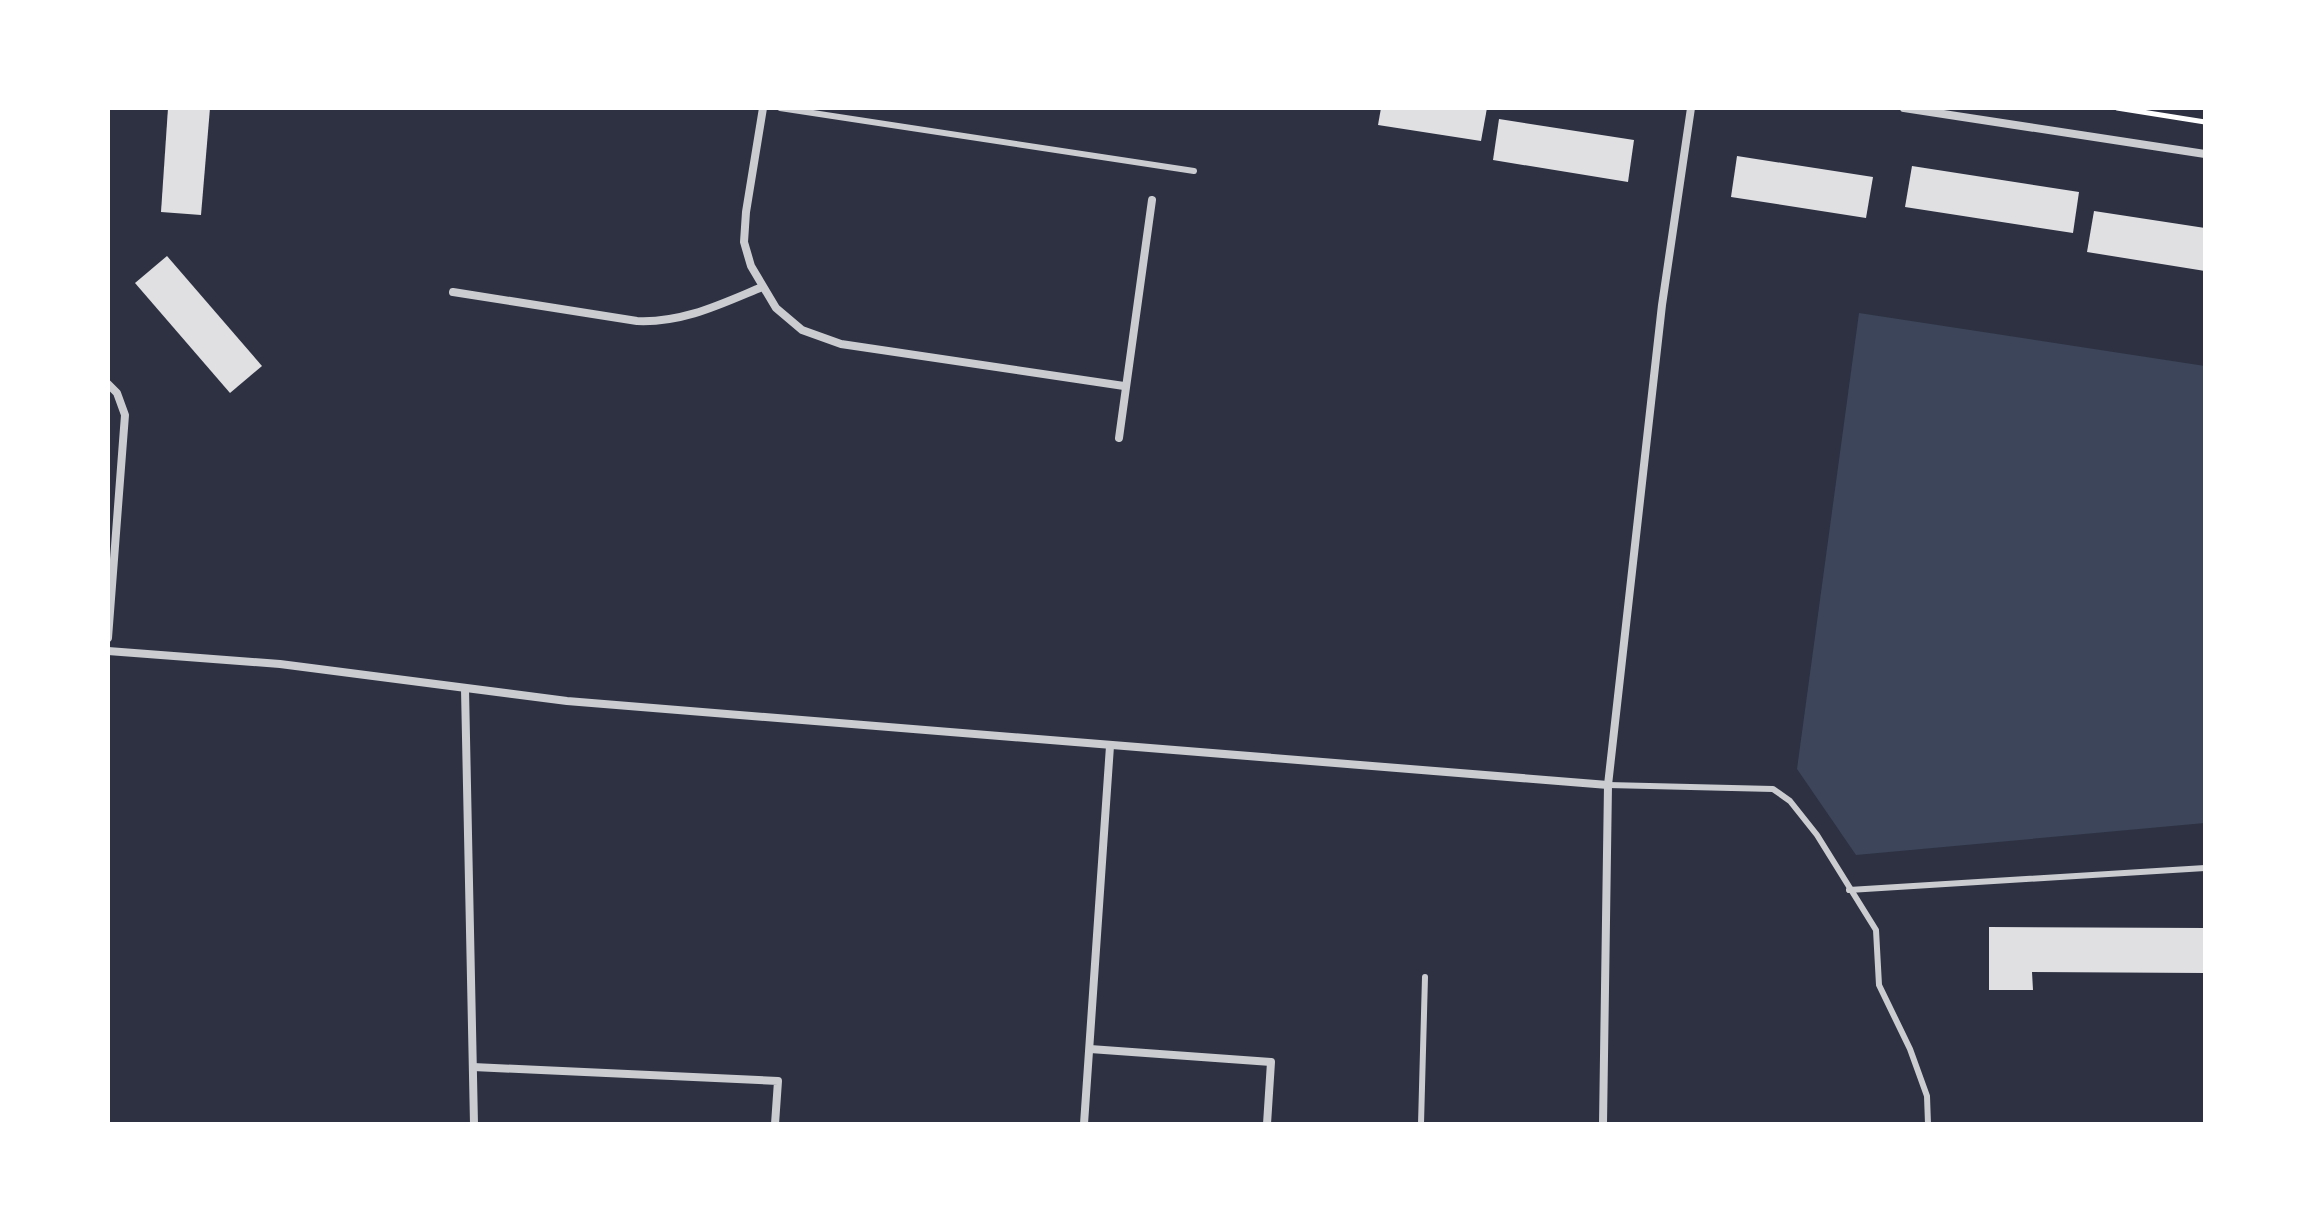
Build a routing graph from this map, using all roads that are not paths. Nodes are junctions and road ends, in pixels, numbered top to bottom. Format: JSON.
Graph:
{"nodes":[{"id":1,"x":763,"y":108,"type":"edge"},
{"id":2,"x":780,"y":108,"type":"edge"},
{"id":3,"x":1691,"y":108,"type":"edge"},
{"id":4,"x":1904,"y":108,"type":"edge"},
{"id":5,"x":2205,"y":154,"type":"edge"},
{"id":6,"x":1194,"y":171,"type":"dead end"},
{"id":7,"x":1152,"y":200,"type":"dead end"},
{"id":8,"x":762,"y":287,"type":"junction"},
{"id":9,"x":453,"y":292,"type":"dead end"},
{"id":10,"x":108,"y":384,"type":"edge"},
{"id":11,"x":1124,"y":386,"type":"junction"},
{"id":12,"x":1119,"y":438,"type":"dead end"},
{"id":13,"x":108,"y":638,"type":"edge"},
{"id":14,"x":108,"y":651,"type":"edge"},
{"id":15,"x":465,"y":689,"type":"junction"},
{"id":16,"x":1110,"y":746,"type":"junction"},
{"id":17,"x":1608,"y":785,"type":"junction"},
{"id":18,"x":2205,"y":868,"type":"edge"},
{"id":19,"x":1849,"y":890,"type":"junction"},
{"id":20,"x":1425,"y":977,"type":"dead end"},
{"id":21,"x":1090,"y":1049,"type":"junction"},
{"id":22,"x":473,"y":1067,"type":"junction"},
{"id":23,"x":474,"y":1124,"type":"edge"},
{"id":24,"x":775,"y":1124,"type":"edge"},
{"id":25,"x":1084,"y":1124,"type":"edge"},
{"id":26,"x":1267,"y":1124,"type":"edge"},
{"id":27,"x":1421,"y":1124,"type":"edge"},
{"id":28,"x":1603,"y":1124,"type":"edge"},
{"id":29,"x":1928,"y":1124,"type":"edge"}],
"edges":[{"from":1,"to":8,"type":"street"},
{"from":2,"to":6,"type":"lane"},
{"from":3,"to":17,"type":"street"},
{"from":4,"to":5,"type":"street"},
{"from":7,"to":11,"type":"street"},
{"from":8,"to":9,"type":"street"},
{"from":8,"to":11,"type":"street"},
{"from":10,"to":13,"type":"street"},
{"from":11,"to":12,"type":"street"},
{"from":14,"to":15,"type":"street"},
{"from":15,"to":16,"type":"street"},
{"from":15,"to":22,"type":"street"},
{"from":16,"to":17,"type":"street"},
{"from":16,"to":21,"type":"street"},
{"from":17,"to":19,"type":"lane"},
{"from":17,"to":28,"type":"street"},
{"from":18,"to":19,"type":"lane"},
{"from":19,"to":29,"type":"lane"},
{"from":20,"to":27,"type":"lane"},
{"from":21,"to":25,"type":"street"},
{"from":21,"to":26,"type":"street"},
{"from":22,"to":23,"type":"street"},
{"from":22,"to":24,"type":"street"}]}
